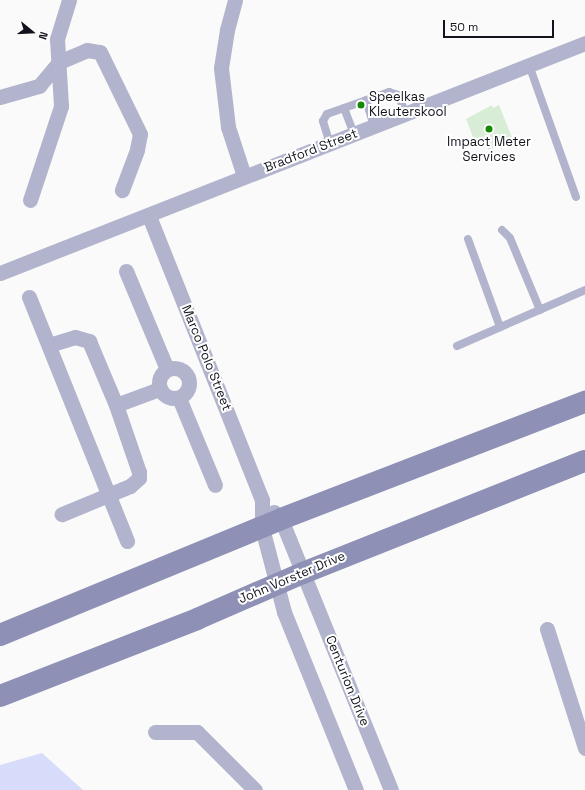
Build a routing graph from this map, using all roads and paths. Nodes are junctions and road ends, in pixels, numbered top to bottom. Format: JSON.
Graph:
{"nodes":[{"id":1,"x":69,"y":0,"type":"edge"},
{"id":2,"x":235,"y":0,"type":"edge"},
{"id":3,"x":585,"y":43,"type":"edge"},
{"id":4,"x":59,"y":62,"type":"junction"},
{"id":5,"x":529,"y":65,"type":"junction"},
{"id":6,"x":0,"y":97,"type":"edge"},
{"id":7,"x":366,"y":100,"type":"junction"},
{"id":8,"x":344,"y":108,"type":"junction"},
{"id":9,"x":406,"y":114,"type":"junction"},
{"id":10,"x":374,"y":126,"type":"junction"},
{"id":11,"x":354,"y":134,"type":"junction"},
{"id":12,"x":330,"y":144,"type":"junction"},
{"id":13,"x":244,"y":176,"type":"junction"},
{"id":14,"x":122,"y":190,"type":"dead end"},
{"id":15,"x":576,"y":197,"type":"dead end"},
{"id":16,"x":30,"y":200,"type":"dead end"},
{"id":17,"x":149,"y":216,"type":"junction"},
{"id":18,"x":502,"y":230,"type":"dead end"},
{"id":19,"x":468,"y":239,"type":"dead end"},
{"id":20,"x":126,"y":272,"type":"dead end"},
{"id":21,"x":0,"y":273,"type":"edge"},
{"id":22,"x":585,"y":290,"type":"edge"},
{"id":23,"x":29,"y":297,"type":"dead end"},
{"id":24,"x":540,"y":310,"type":"junction"},
{"id":25,"x":500,"y":327,"type":"junction"},
{"id":26,"x":49,"y":345,"type":"junction"},
{"id":27,"x":457,"y":346,"type":"dead end"},
{"id":28,"x":210,"y":368,"type":"junction"},
{"id":29,"x":167,"y":370,"type":"junction"},
{"id":30,"x":188,"y":378,"type":"junction"},
{"id":31,"x":159,"y":389,"type":"junction"},
{"id":32,"x":179,"y":398,"type":"junction"},
{"id":33,"x":585,"y":402,"type":"edge"},
{"id":34,"x":116,"y":405,"type":"junction"},
{"id":35,"x":585,"y":461,"type":"edge"},
{"id":36,"x":215,"y":485,"type":"dead end"},
{"id":37,"x":109,"y":495,"type":"junction"},
{"id":38,"x":62,"y":514,"type":"dead end"},
{"id":39,"x":271,"y":524,"type":"junction"},
{"id":40,"x":127,"y":541,"type":"dead end"},
{"id":41,"x":303,"y":572,"type":"junction"},
{"id":42,"x":276,"y":585,"type":"junction"},
{"id":43,"x":547,"y":630,"type":"dead end"},
{"id":44,"x":0,"y":635,"type":"edge"},
{"id":45,"x":0,"y":696,"type":"edge"},
{"id":46,"x":155,"y":732,"type":"dead end"},
{"id":47,"x":585,"y":748,"type":"edge"},
{"id":48,"x":255,"y":790,"type":"edge"},
{"id":49,"x":356,"y":790,"type":"edge"},
{"id":50,"x":391,"y":790,"type":"edge"}],
"edges":[{"from":1,"to":4,"type":"street"},
{"from":2,"to":13,"type":"street"},
{"from":3,"to":5,"type":"street","name":"Bradford Street"},
{"from":4,"to":6,"type":"street"},
{"from":4,"to":14,"type":"street"},
{"from":4,"to":16,"type":"street"},
{"from":5,"to":9,"type":"street","name":"Bradford Street"},
{"from":5,"to":15,"type":"lane"},
{"from":7,"to":8,"type":"lane"},
{"from":7,"to":9,"type":"lane"},
{"from":7,"to":10,"type":"lane"},
{"from":8,"to":11,"type":"lane"},
{"from":8,"to":12,"type":"lane"},
{"from":9,"to":10,"type":"street","name":"Bradford Street"},
{"from":10,"to":11,"type":"street","name":"Bradford Street"},
{"from":11,"to":12,"type":"street","name":"Bradford Street"},
{"from":12,"to":13,"type":"street","name":"Bradford Street"},
{"from":13,"to":17,"type":"street","name":"Bradford Street"},
{"from":17,"to":21,"type":"street","name":"Bradford Street"},
{"from":17,"to":28,"type":"street","name":"Marco Polo Street"},
{"from":18,"to":24,"type":"lane"},
{"from":19,"to":25,"type":"lane"},
{"from":20,"to":29,"type":"street"},
{"from":22,"to":24,"type":"lane"},
{"from":23,"to":26,"type":"street"},
{"from":24,"to":25,"type":"lane"},
{"from":25,"to":27,"type":"lane"},
{"from":26,"to":34,"type":"street"},
{"from":26,"to":37,"type":"street"},
{"from":28,"to":30,"type":"street"},
{"from":28,"to":39,"type":"street","name":"Marco Polo Street"},
{"from":29,"to":30,"type":"street"},
{"from":29,"to":31,"type":"street"},
{"from":30,"to":32,"type":"street"},
{"from":31,"to":32,"type":"street"},
{"from":31,"to":34,"type":"street"},
{"from":32,"to":36,"type":"street"},
{"from":33,"to":39,"type":"main road"},
{"from":34,"to":37,"type":"street"},
{"from":35,"to":41,"type":"main road","name":"John Vorster Drive"},
{"from":37,"to":38,"type":"street"},
{"from":37,"to":40,"type":"street"},
{"from":39,"to":41,"type":"street","name":"Centurion Drive"},
{"from":39,"to":42,"type":"street"},
{"from":39,"to":44,"type":"main road"},
{"from":41,"to":42,"type":"main road","name":"John Vorster Drive"},
{"from":41,"to":50,"type":"street","name":"Centurion Drive"},
{"from":42,"to":45,"type":"main road","name":"John Vorster Drive"},
{"from":42,"to":49,"type":"street"},
{"from":43,"to":47,"type":"street"},
{"from":46,"to":48,"type":"street"}]}
